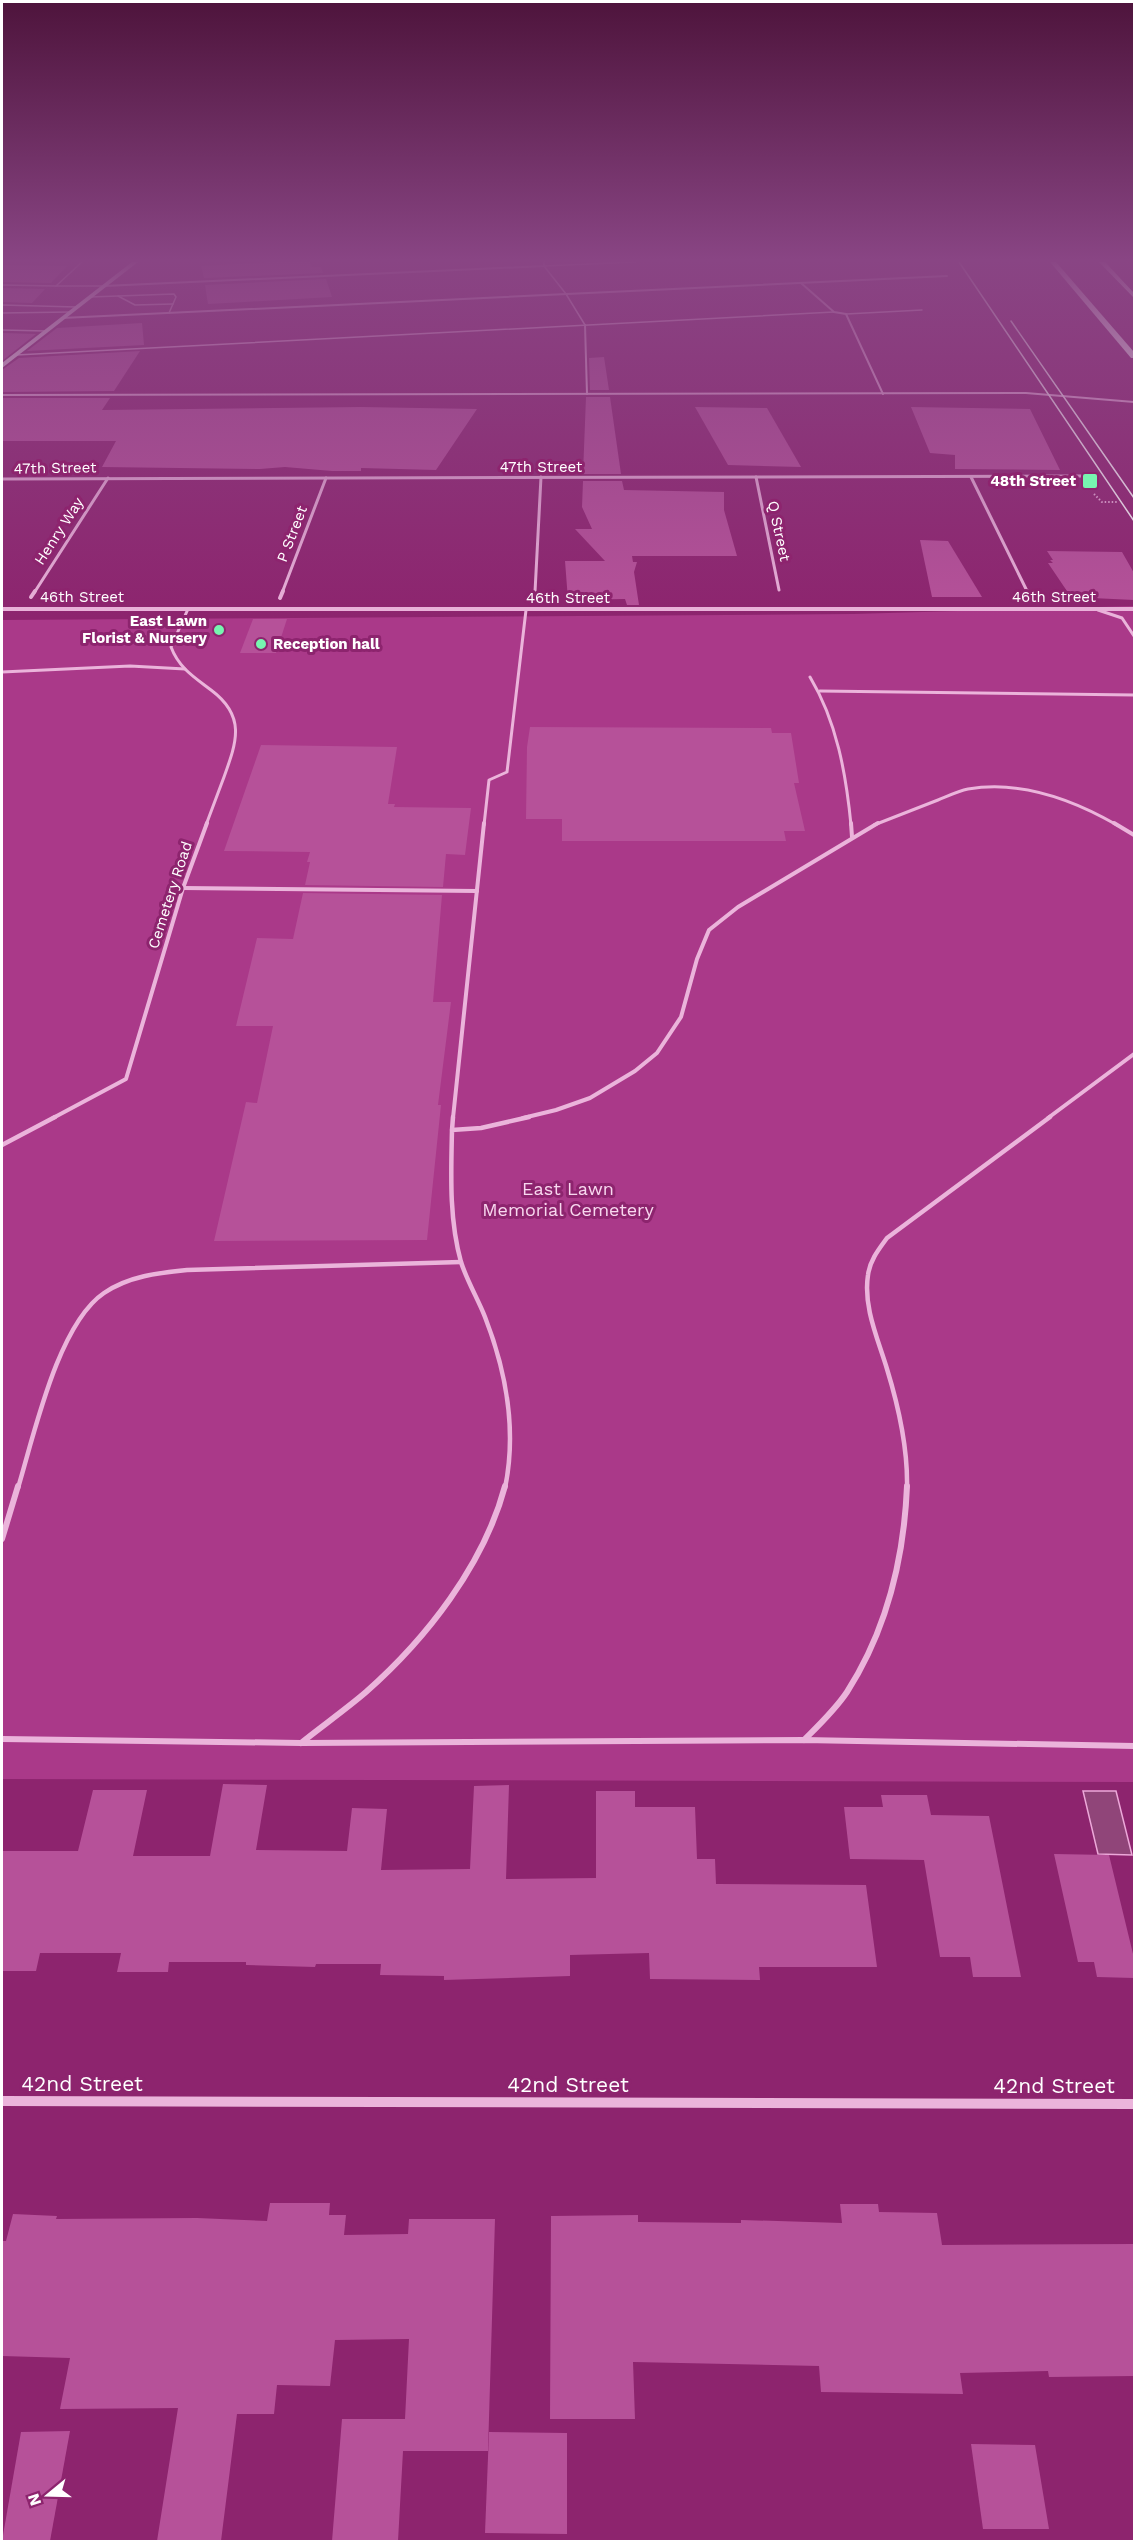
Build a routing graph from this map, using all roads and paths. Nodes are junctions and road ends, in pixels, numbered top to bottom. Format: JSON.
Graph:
{"nodes":[{"id":1,"x":586,"y":381,"type":"edge"},
{"id":2,"x":877,"y":381,"type":"edge"},
{"id":3,"x":883,"y":393,"type":"junction"},
{"id":4,"x":586,"y":394,"type":"junction"},
{"id":5,"x":2,"y":395,"type":"edge"},
{"id":6,"x":1134,"y":402,"type":"edge"},
{"id":7,"x":1081,"y":476,"type":"dead end"},
{"id":8,"x":541,"y":477,"type":"junction"},
{"id":9,"x":756,"y":477,"type":"junction"},
{"id":10,"x":971,"y":477,"type":"junction"},
{"id":11,"x":108,"y":478,"type":"junction"},
{"id":12,"x":326,"y":478,"type":"junction"},
{"id":13,"x":2,"y":479,"type":"edge"},
{"id":14,"x":779,"y":590,"type":"dead end"},
{"id":15,"x":535,"y":592,"type":"dead end"},
{"id":16,"x":1029,"y":595,"type":"dead end"},
{"id":17,"x":31,"y":597,"type":"dead end"},
{"id":18,"x":280,"y":598,"type":"dead end"},
{"id":19,"x":2,"y":609,"type":"edge"},
{"id":20,"x":188,"y":609,"type":"junction"},
{"id":21,"x":1098,"y":609,"type":"junction"},
{"id":22,"x":1134,"y":609,"type":"edge"},
{"id":23,"x":526,"y":610,"type":"junction"},
{"id":24,"x":1134,"y":636,"type":"edge"},
{"id":25,"x":185,"y":669,"type":"junction"},
{"id":26,"x":2,"y":672,"type":"edge"},
{"id":27,"x":810,"y":676,"type":"dead end"},
{"id":28,"x":820,"y":691,"type":"junction"},
{"id":29,"x":1134,"y":694,"type":"edge"},
{"id":30,"x":1133,"y":833,"type":"edge"},
{"id":31,"x":852,"y":837,"type":"junction"},
{"id":32,"x":183,"y":888,"type":"junction"},
{"id":33,"x":477,"y":891,"type":"junction"},
{"id":34,"x":1134,"y":1054,"type":"edge"},
{"id":35,"x":452,"y":1130,"type":"junction"},
{"id":36,"x":2,"y":1145,"type":"edge"},
{"id":37,"x":461,"y":1262,"type":"junction"},
{"id":38,"x":2,"y":1539,"type":"edge"},
{"id":39,"x":2,"y":1739,"type":"edge"},
{"id":40,"x":804,"y":1740,"type":"junction"},
{"id":41,"x":301,"y":1743,"type":"junction"},
{"id":42,"x":1134,"y":1746,"type":"edge"},
{"id":43,"x":2,"y":2101,"type":"edge"},
{"id":44,"x":1134,"y":2104,"type":"edge"}],
"edges":[{"from":1,"to":4,"type":"street"},
{"from":2,"to":3,"type":"street"},
{"from":3,"to":4,"type":"street"},
{"from":3,"to":6,"type":"street"},
{"from":4,"to":5,"type":"street"},
{"from":7,"to":10,"type":"street","name":"47th Street"},
{"from":8,"to":9,"type":"street","name":"47th Street"},
{"from":8,"to":12,"type":"street","name":"47th Street"},
{"from":8,"to":15,"type":"street"},
{"from":9,"to":10,"type":"street","name":"47th Street"},
{"from":9,"to":14,"type":"street","name":"Q Street"},
{"from":10,"to":16,"type":"street"},
{"from":11,"to":12,"type":"street","name":"47th Street"},
{"from":11,"to":13,"type":"street","name":"47th Street"},
{"from":11,"to":17,"type":"street","name":"Henry Way"},
{"from":12,"to":18,"type":"street","name":"P Street"},
{"from":19,"to":20,"type":"street","name":"46th Street"},
{"from":20,"to":23,"type":"street","name":"46th Street"},
{"from":20,"to":25,"type":"lane","name":"Cemetery Road"},
{"from":21,"to":22,"type":"street","name":"46th Street"},
{"from":21,"to":23,"type":"street","name":"46th Street"},
{"from":21,"to":24,"type":"lane"},
{"from":23,"to":33,"type":"lane"},
{"from":25,"to":26,"type":"lane"},
{"from":25,"to":32,"type":"lane","name":"Cemetery Road"},
{"from":27,"to":28,"type":"lane"},
{"from":28,"to":29,"type":"lane"},
{"from":28,"to":31,"type":"lane"},
{"from":30,"to":31,"type":"lane"},
{"from":31,"to":35,"type":"lane"},
{"from":32,"to":33,"type":"lane"},
{"from":32,"to":36,"type":"lane","name":"Cemetery Road"},
{"from":33,"to":35,"type":"lane"},
{"from":34,"to":40,"type":"lane"},
{"from":35,"to":37,"type":"lane"},
{"from":37,"to":38,"type":"lane"},
{"from":37,"to":41,"type":"lane"},
{"from":39,"to":41,"type":"lane"},
{"from":40,"to":41,"type":"lane"},
{"from":40,"to":42,"type":"lane"},
{"from":43,"to":44,"type":"street","name":"42nd Street"}]}
